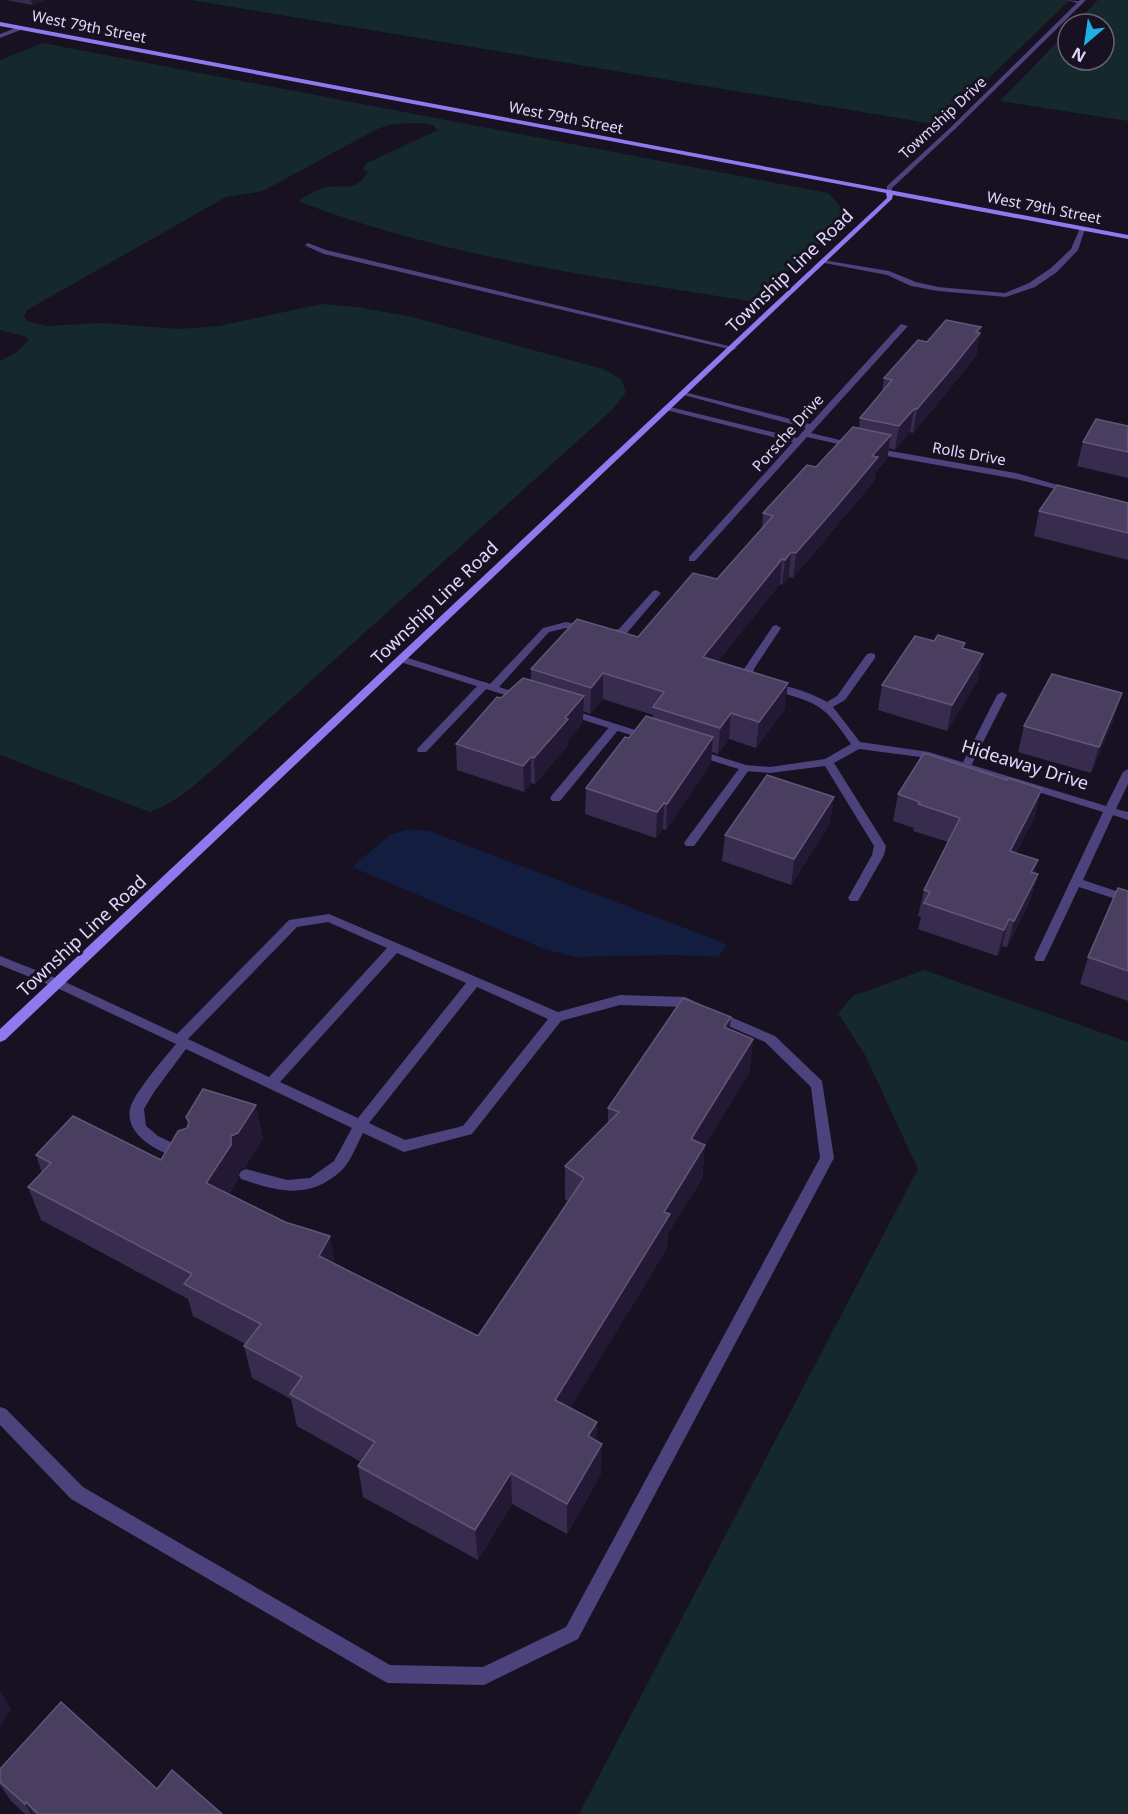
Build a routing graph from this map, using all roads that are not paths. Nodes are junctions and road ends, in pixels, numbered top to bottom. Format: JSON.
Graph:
{"nodes":[{"id":1,"x":1070,"y":0,"type":"edge"},
{"id":2,"x":1082,"y":1,"type":"edge"},
{"id":3,"x":0,"y":24,"type":"edge"},
{"id":4,"x":21,"y":28,"type":"junction"},
{"id":5,"x":0,"y":36,"type":"edge"},
{"id":6,"x":889,"y":193,"type":"junction"},
{"id":7,"x":1082,"y":229,"type":"junction"},
{"id":8,"x":1128,"y":237,"type":"edge"},
{"id":9,"x":308,"y":245,"type":"dead end"},
{"id":10,"x":823,"y":262,"type":"junction"},
{"id":11,"x":904,"y":326,"type":"dead end"},
{"id":12,"x":733,"y":348,"type":"junction"},
{"id":13,"x":684,"y":394,"type":"junction"},
{"id":14,"x":669,"y":408,"type":"junction"},
{"id":15,"x":805,"y":434,"type":"junction"},
{"id":16,"x":1083,"y":493,"type":"edge"},
{"id":17,"x":692,"y":558,"type":"dead end"},
{"id":18,"x":656,"y":593,"type":"dead end"},
{"id":19,"x":776,"y":628,"type":"dead end"},
{"id":20,"x":871,"y":656,"type":"dead end"},
{"id":21,"x":401,"y":658,"type":"junction"},
{"id":22,"x":488,"y":687,"type":"junction"},
{"id":23,"x":1002,"y":695,"type":"dead end"},
{"id":24,"x":537,"y":702,"type":"edge"},
{"id":25,"x":827,"y":706,"type":"junction"},
{"id":26,"x":559,"y":709,"type":"edge"},
{"id":27,"x":615,"y":726,"type":"junction"},
{"id":28,"x":657,"y":740,"type":"edge"},
{"id":29,"x":857,"y":745,"type":"junction"},
{"id":30,"x":422,"y":750,"type":"dead end"},
{"id":31,"x":689,"y":750,"type":"edge"},
{"id":32,"x":828,"y":762,"type":"junction"},
{"id":33,"x":966,"y":766,"type":"junction"},
{"id":34,"x":745,"y":768,"type":"junction"},
{"id":35,"x":1128,"y":772,"type":"edge"},
{"id":36,"x":556,"y":798,"type":"dead end"},
{"id":37,"x":1110,"y":810,"type":"junction"},
{"id":38,"x":1128,"y":816,"type":"edge"},
{"id":39,"x":690,"y":843,"type":"dead end"},
{"id":40,"x":1076,"y":882,"type":"junction"},
{"id":41,"x":854,"y":898,"type":"dead end"},
{"id":42,"x":1128,"y":899,"type":"edge"},
{"id":43,"x":395,"y":947,"type":"junction"},
{"id":44,"x":1040,"y":958,"type":"dead end"},
{"id":45,"x":0,"y":960,"type":"edge"},
{"id":46,"x":475,"y":981,"type":"junction"},
{"id":47,"x":57,"y":983,"type":"junction"},
{"id":48,"x":557,"y":1017,"type":"junction"},
{"id":49,"x":0,"y":1036,"type":"edge"},
{"id":50,"x":181,"y":1042,"type":"junction"},
{"id":51,"x":271,"y":1083,"type":"junction"},
{"id":52,"x":360,"y":1125,"type":"junction"},
{"id":53,"x":189,"y":1157,"type":"edge"},
{"id":54,"x":246,"y":1175,"type":"dead end"},
{"id":55,"x":0,"y":1414,"type":"edge"}],
"edges":[{"from":1,"to":2,"type":"street"},
{"from":2,"to":6,"type":"street","name":"Towmship Drive"},
{"from":3,"to":4,"type":"main road","name":"West 79th Street"},
{"from":4,"to":5,"type":"street"},
{"from":4,"to":6,"type":"main road","name":"West 79th Street"},
{"from":6,"to":7,"type":"main road","name":"West 79th Street"},
{"from":6,"to":10,"type":"main road","name":"Township Line Road"},
{"from":7,"to":8,"type":"main road","name":"West 79th Street"},
{"from":7,"to":10,"type":"street"},
{"from":9,"to":12,"type":"street"},
{"from":10,"to":12,"type":"main road","name":"Township Line Road"},
{"from":11,"to":15,"type":"street","name":"Porsche Drive"},
{"from":12,"to":13,"type":"main road","name":"Township Line Road"},
{"from":13,"to":14,"type":"main road","name":"Township Line Road"},
{"from":13,"to":15,"type":"street","name":"Rolls Drive"},
{"from":14,"to":15,"type":"street","name":"Rolls Drive"},
{"from":14,"to":21,"type":"main road","name":"Township Line Road"},
{"from":15,"to":16,"type":"street","name":"Rolls Drive"},
{"from":15,"to":17,"type":"street","name":"Porsche Drive"},
{"from":18,"to":22,"type":"street"},
{"from":19,"to":25,"type":"street"},
{"from":20,"to":25,"type":"street"},
{"from":21,"to":22,"type":"street"},
{"from":21,"to":47,"type":"main road","name":"Township Line Road"},
{"from":22,"to":24,"type":"street"},
{"from":22,"to":30,"type":"street"},
{"from":23,"to":33,"type":"street"},
{"from":25,"to":29,"type":"street"},
{"from":26,"to":27,"type":"street"},
{"from":27,"to":28,"type":"street"},
{"from":27,"to":36,"type":"street"},
{"from":29,"to":32,"type":"street"},
{"from":29,"to":33,"type":"street","name":"Hideaway Drive"},
{"from":31,"to":34,"type":"street"},
{"from":32,"to":34,"type":"street"},
{"from":32,"to":41,"type":"street"},
{"from":33,"to":37,"type":"street","name":"Hideaway Drive"},
{"from":34,"to":39,"type":"street"},
{"from":35,"to":37,"type":"street"},
{"from":37,"to":38,"type":"street","name":"Hideaway Drive"},
{"from":37,"to":40,"type":"street"},
{"from":40,"to":42,"type":"street"},
{"from":40,"to":44,"type":"street"},
{"from":43,"to":46,"type":"street"},
{"from":43,"to":50,"type":"street"},
{"from":43,"to":51,"type":"street"},
{"from":45,"to":47,"type":"street"},
{"from":46,"to":48,"type":"street"},
{"from":46,"to":52,"type":"street"},
{"from":47,"to":49,"type":"main road","name":"Township Line Road"},
{"from":47,"to":50,"type":"street"},
{"from":48,"to":52,"type":"street"},
{"from":48,"to":55,"type":"street"},
{"from":50,"to":51,"type":"street"},
{"from":50,"to":53,"type":"street"},
{"from":51,"to":52,"type":"street"},
{"from":52,"to":54,"type":"street"}]}
